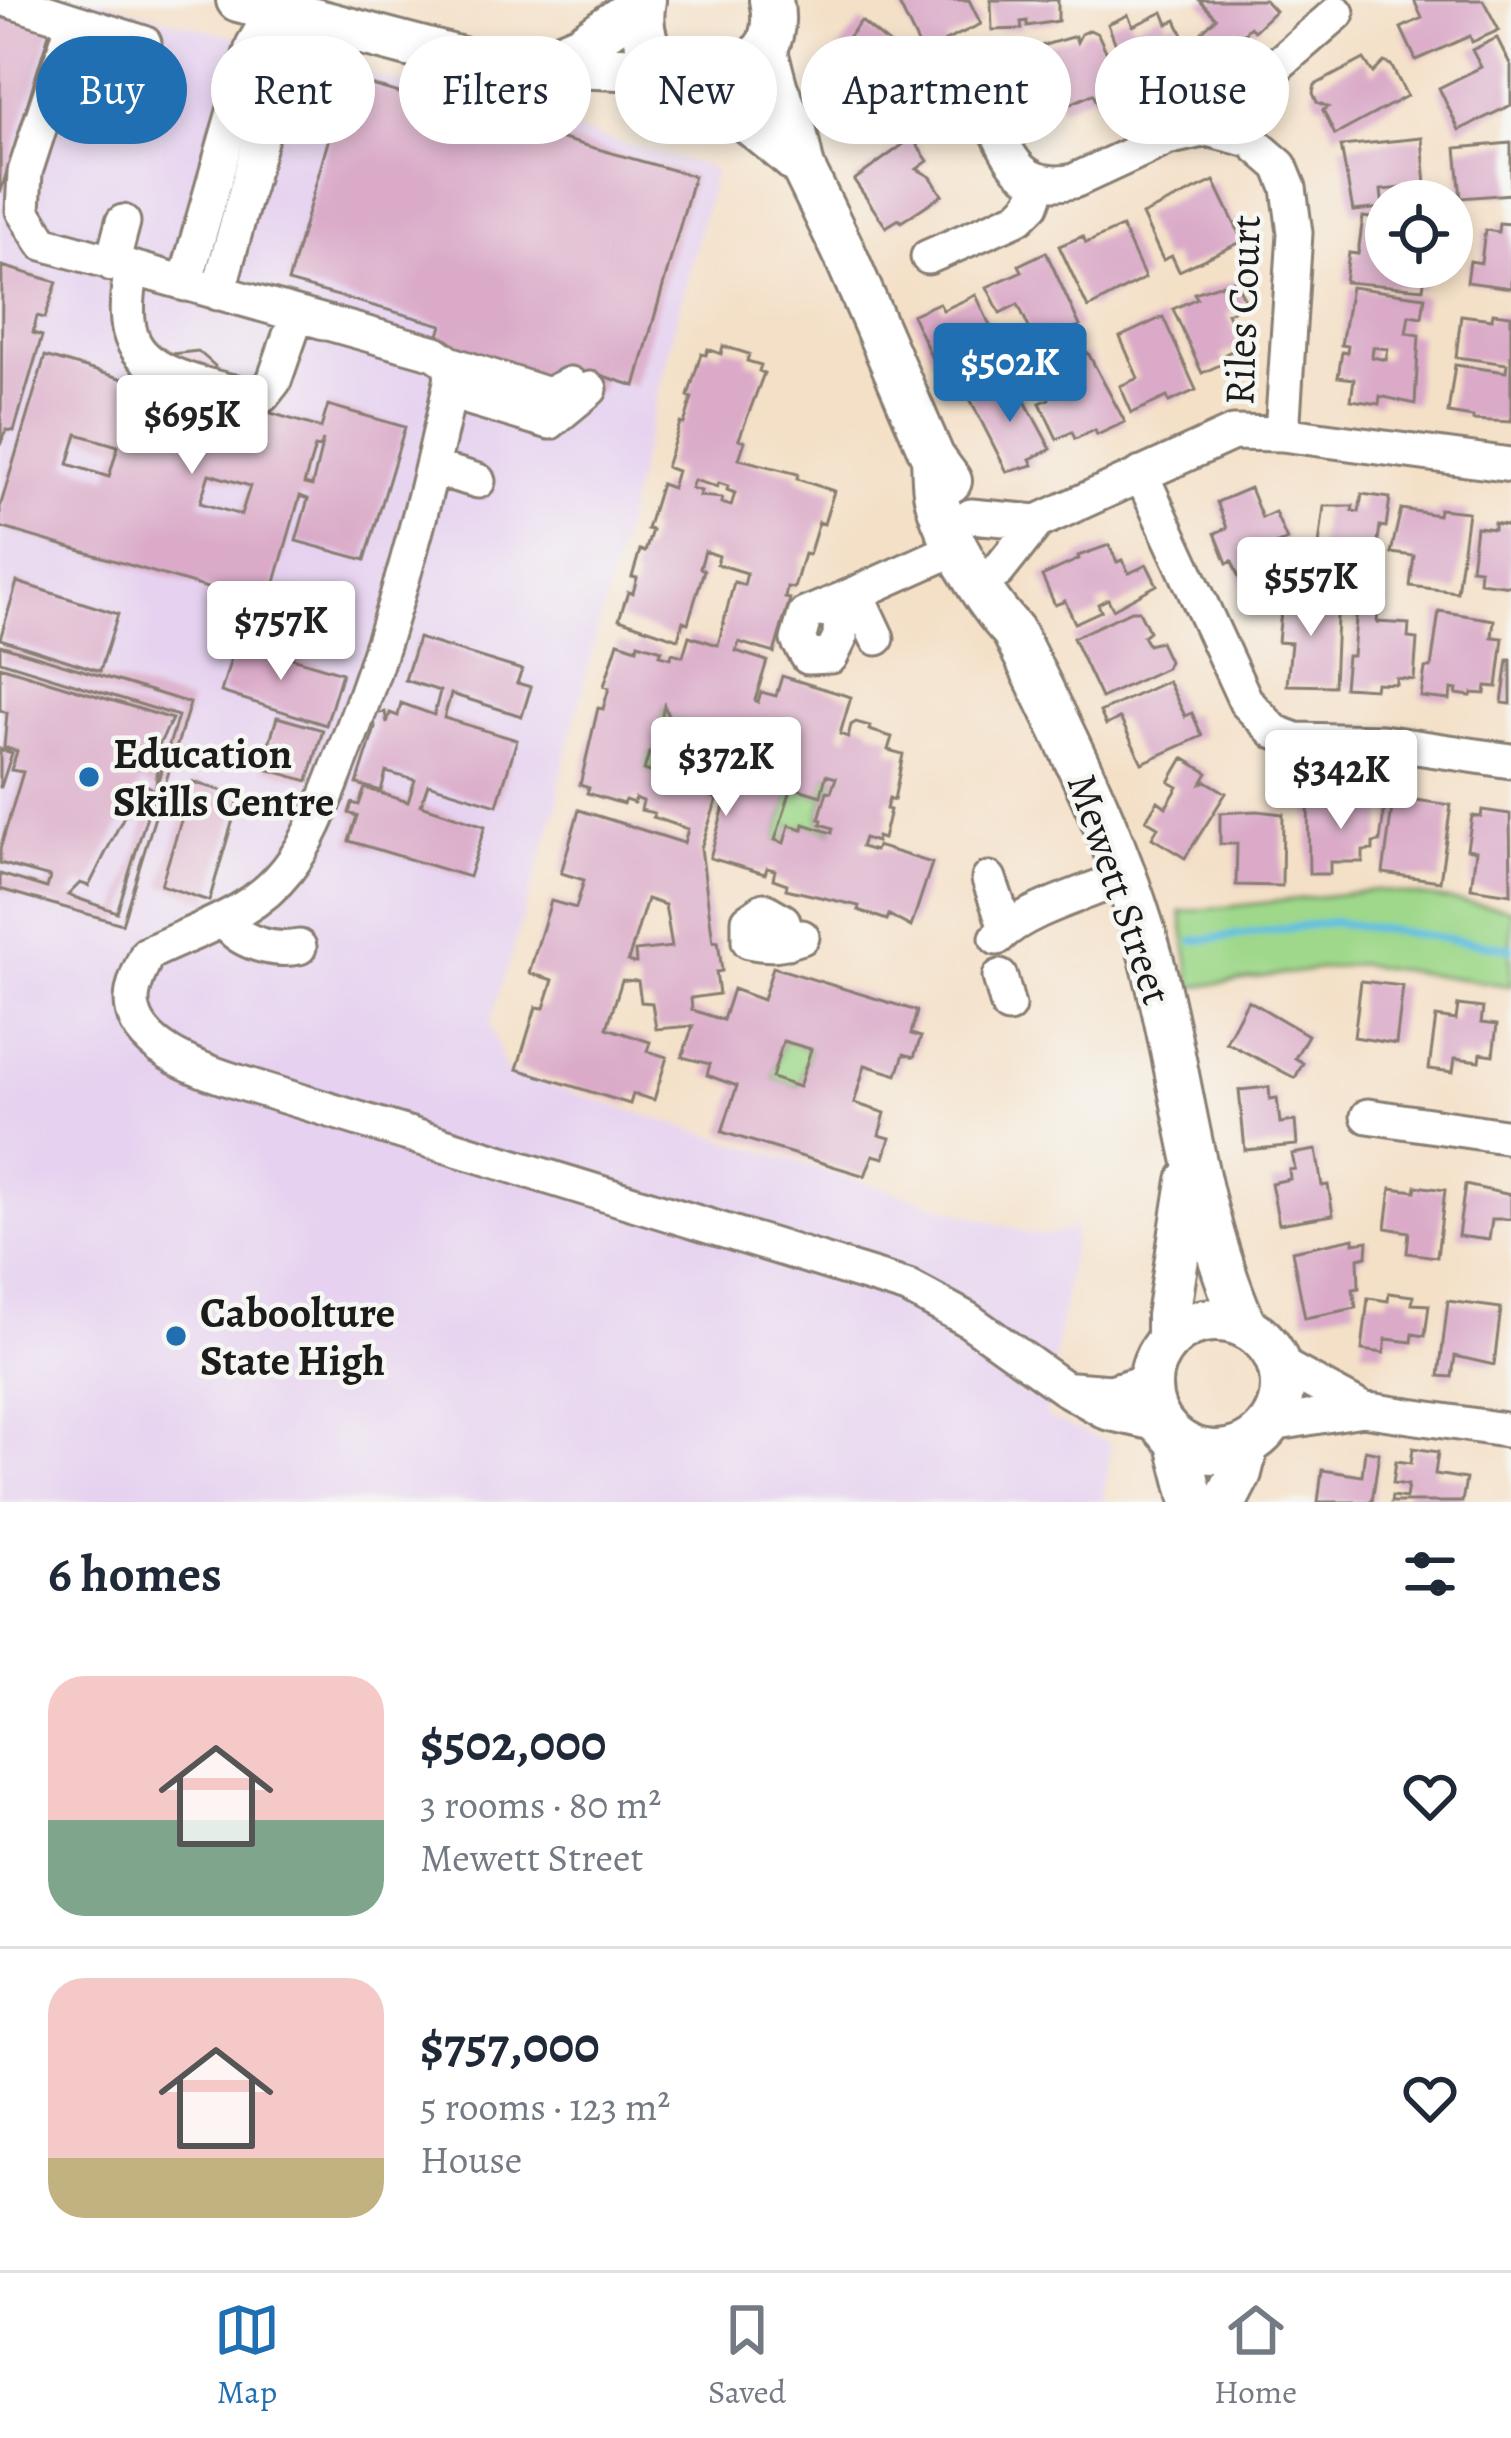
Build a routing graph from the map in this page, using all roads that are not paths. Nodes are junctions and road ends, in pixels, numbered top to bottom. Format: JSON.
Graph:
{"nodes":[{"id":1,"x":8,"y":0,"type":"edge"},
{"id":2,"x":643,"y":2,"type":"edge"},
{"id":3,"x":256,"y":5,"type":"edge"},
{"id":4,"x":1337,"y":13,"type":"dead end"},
{"id":5,"x":777,"y":19,"type":"edge"},
{"id":6,"x":74,"y":22,"type":"junction"},
{"id":7,"x":121,"y":36,"type":"edge"},
{"id":8,"x":646,"y":36,"type":"edge"},
{"id":9,"x":591,"y":39,"type":"edge"},
{"id":10,"x":399,"y":43,"type":"edge"},
{"id":11,"x":1289,"y":55,"type":"edge"},
{"id":12,"x":777,"y":143,"type":"edge"},
{"id":13,"x":1003,"y":144,"type":"edge"},
{"id":14,"x":1160,"y":144,"type":"edge"},
{"id":15,"x":1253,"y":144,"type":"edge"},
{"id":16,"x":803,"y":168,"type":"junction"},
{"id":17,"x":1040,"y":182,"type":"junction"},
{"id":18,"x":123,"y":222,"type":"dead end"},
{"id":19,"x":928,"y":257,"type":"dead end"},
{"id":20,"x":122,"y":267,"type":"junction"},
{"id":21,"x":202,"y":289,"type":"junction"},
{"id":22,"x":297,"y":315,"type":"junction"},
{"id":23,"x":449,"y":385,"type":"junction"},
{"id":24,"x":565,"y":398,"type":"dead end"},
{"id":25,"x":1282,"y":434,"type":"junction"},
{"id":26,"x":1511,"y":464,"type":"edge"},
{"id":27,"x":433,"y":468,"type":"junction"},
{"id":28,"x":1141,"y":474,"type":"junction"},
{"id":29,"x":478,"y":482,"type":"dead end"},
{"id":30,"x":1037,"y":522,"type":"junction"},
{"id":31,"x":965,"y":531,"type":"junction"},
{"id":32,"x":998,"y":571,"type":"junction"},
{"id":33,"x":1012,"y":631,"type":"junction"},
{"id":34,"x":877,"y":638,"type":"dead end"},
{"id":35,"x":1511,"y":761,"type":"edge"},
{"id":36,"x":1124,"y":878,"type":"junction"},
{"id":37,"x":989,"y":879,"type":"dead end"},
{"id":38,"x":1368,"y":1116,"type":"dead end"},
{"id":39,"x":1511,"y":1137,"type":"edge"},
{"id":40,"x":1192,"y":1159,"type":"junction"},
{"id":41,"x":1245,"y":1326,"type":"junction"},
{"id":42,"x":1168,"y":1340,"type":"junction"},
{"id":43,"x":1279,"y":1364,"type":"junction"},
{"id":44,"x":1150,"y":1380,"type":"junction"},
{"id":45,"x":1064,"y":1388,"type":"junction"},
{"id":46,"x":1362,"y":1408,"type":"junction"},
{"id":47,"x":1170,"y":1433,"type":"junction"},
{"id":48,"x":1509,"y":1433,"type":"edge"},
{"id":49,"x":1259,"y":1435,"type":"junction"},
{"id":50,"x":1193,"y":1502,"type":"edge"},
{"id":51,"x":1225,"y":1502,"type":"edge"}],
"edges":[{"from":1,"to":6,"type":"street"},
{"from":2,"to":8,"type":"main road"},
{"from":2,"to":9,"type":"main road"},
{"from":3,"to":10,"type":"main road"},
{"from":3,"to":21,"type":"street"},
{"from":4,"to":11,"type":"street"},
{"from":5,"to":16,"type":"main road","name":"Mewett Street"},
{"from":6,"to":7,"type":"street"},
{"from":6,"to":20,"type":"street"},
{"from":12,"to":16,"type":"main road","name":"Mewett Street"},
{"from":13,"to":17,"type":"street"},
{"from":14,"to":17,"type":"street"},
{"from":15,"to":25,"type":"street","name":"Riles Court"},
{"from":16,"to":31,"type":"main road","name":"Mewett Street"},
{"from":17,"to":19,"type":"street"},
{"from":18,"to":20,"type":"street"},
{"from":20,"to":21,"type":"street"},
{"from":20,"to":22,"type":"street"},
{"from":21,"to":22,"type":"street"},
{"from":22,"to":23,"type":"street"},
{"from":23,"to":24,"type":"street"},
{"from":23,"to":27,"type":"street"},
{"from":25,"to":26,"type":"street"},
{"from":25,"to":28,"type":"street"},
{"from":27,"to":29,"type":"street"},
{"from":27,"to":45,"type":"street"},
{"from":28,"to":30,"type":"street"},
{"from":28,"to":35,"type":"street"},
{"from":30,"to":31,"type":"street"},
{"from":30,"to":32,"type":"street"},
{"from":31,"to":32,"type":"main road","name":"Mewett Street"},
{"from":31,"to":33,"type":"main road","name":"Mewett Street"},
{"from":31,"to":34,"type":"street"},
{"from":32,"to":33,"type":"main road","name":"Mewett Street"},
{"from":33,"to":36,"type":"main road","name":"Mewett Street"},
{"from":36,"to":37,"type":"street"},
{"from":36,"to":40,"type":"main road","name":"Mewett Street"},
{"from":38,"to":39,"type":"street"},
{"from":40,"to":41,"type":"main road","name":"Mewett Street"},
{"from":40,"to":42,"type":"main road","name":"Mewett Street"},
{"from":41,"to":42,"type":"main road"},
{"from":41,"to":43,"type":"main road"},
{"from":42,"to":44,"type":"main road"},
{"from":43,"to":46,"type":"street"},
{"from":43,"to":49,"type":"main road"},
{"from":44,"to":45,"type":"street"},
{"from":44,"to":47,"type":"main road"},
{"from":45,"to":47,"type":"street"},
{"from":46,"to":48,"type":"street"},
{"from":46,"to":49,"type":"street"},
{"from":47,"to":49,"type":"main road"},
{"from":47,"to":50,"type":"main road"},
{"from":49,"to":51,"type":"main road"}]}
